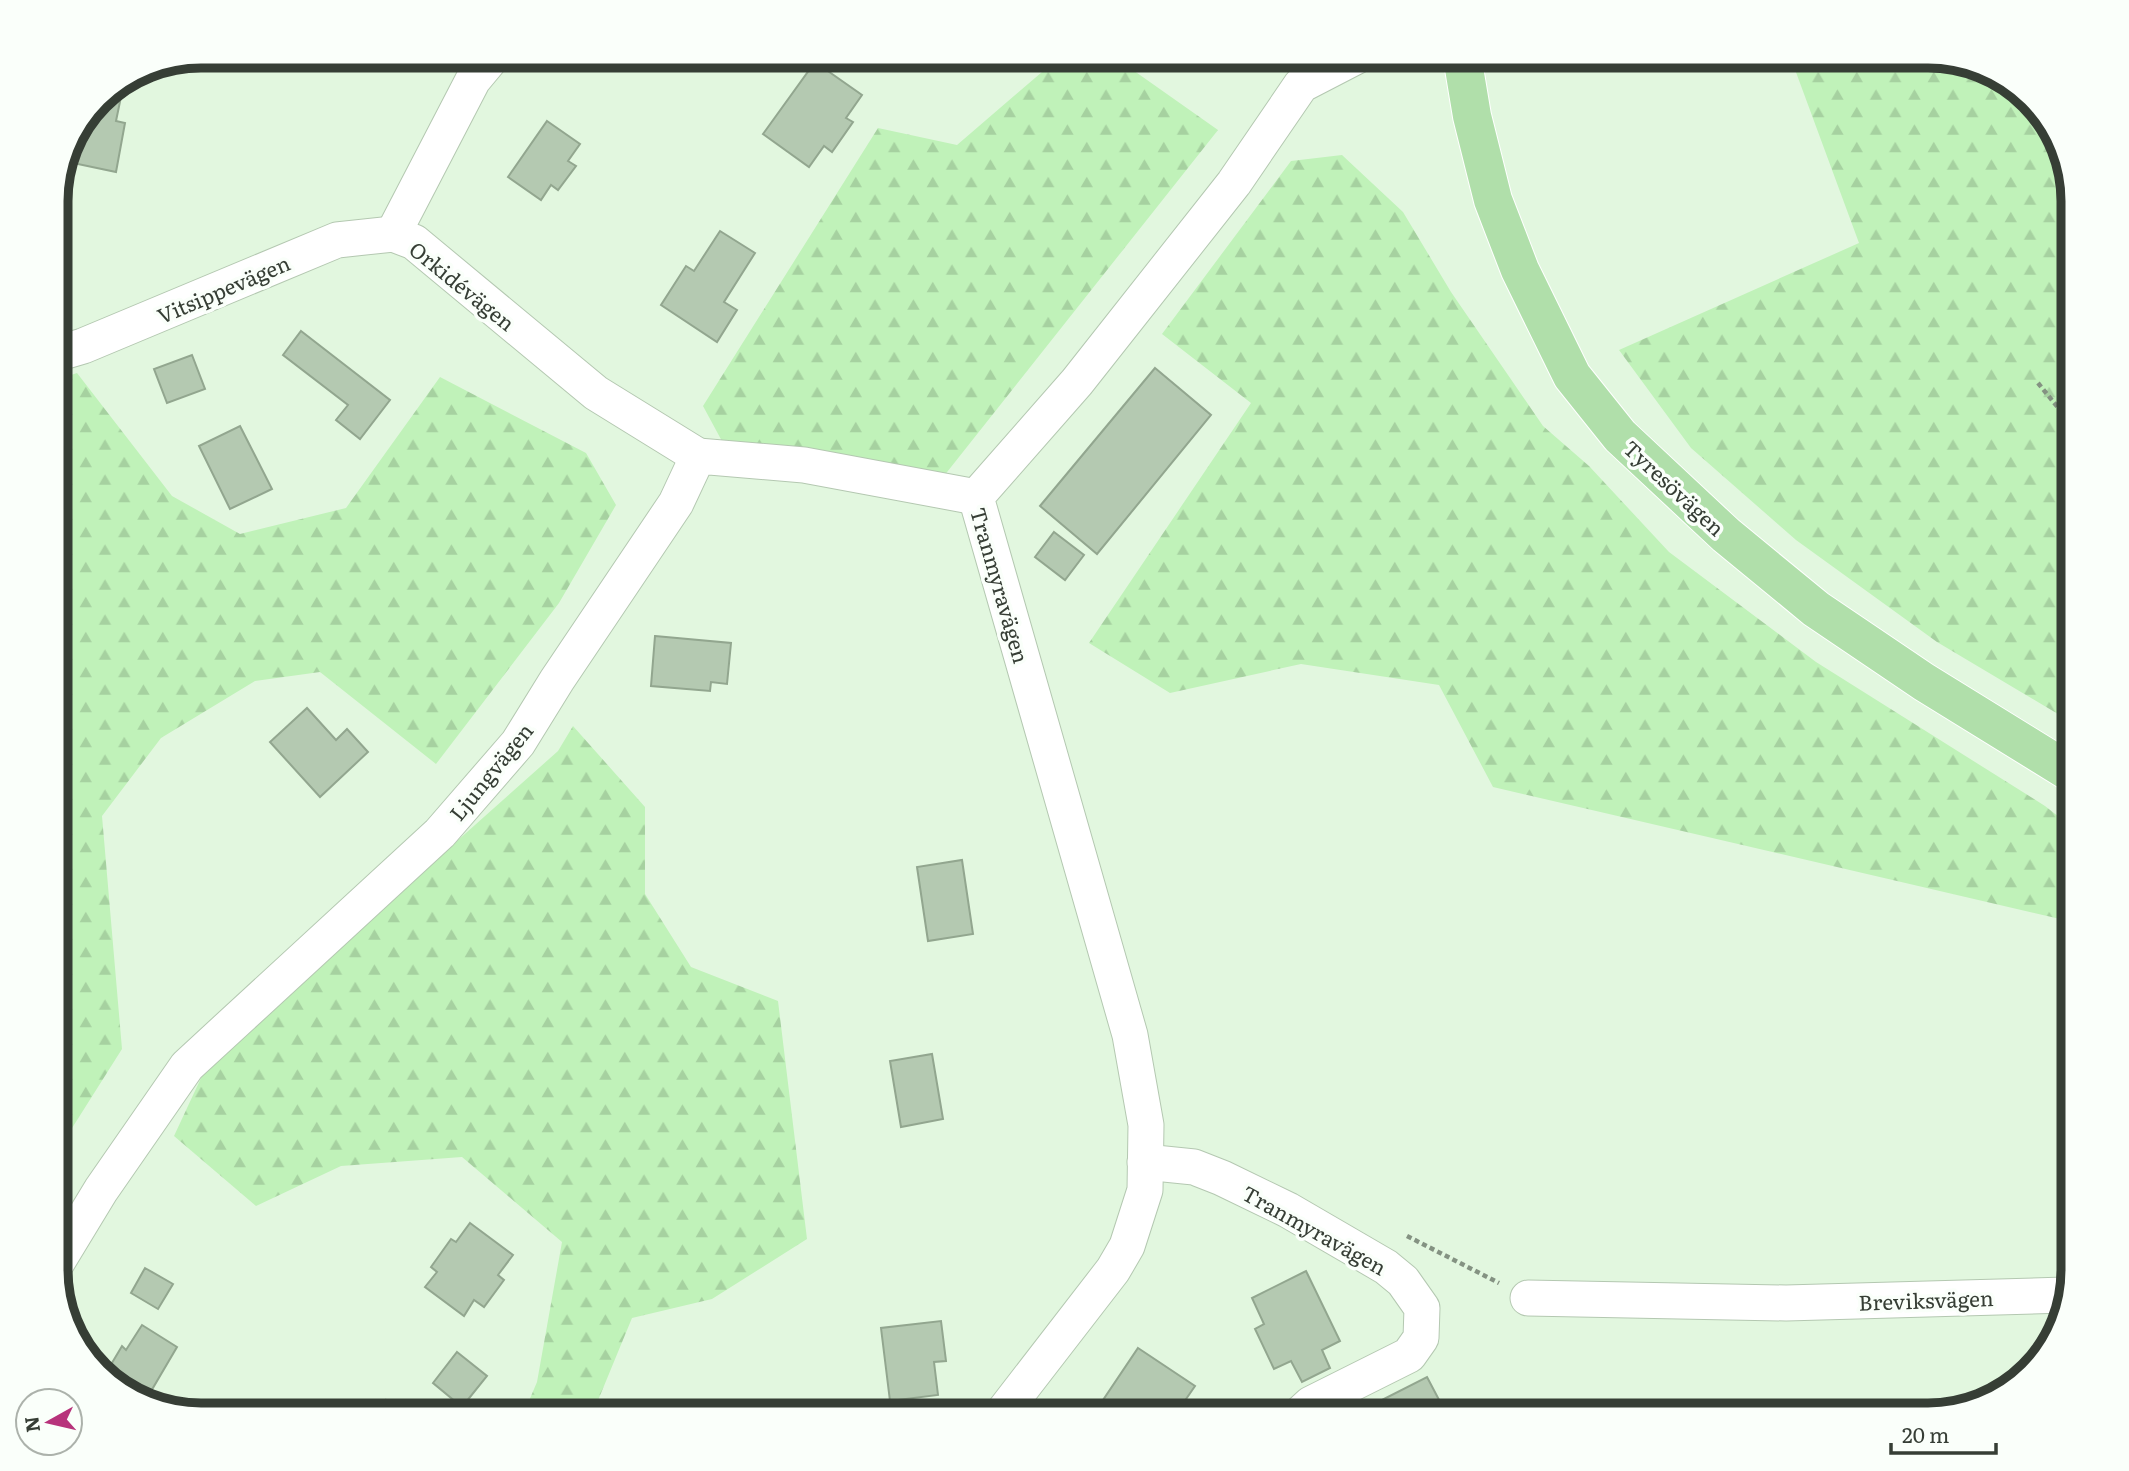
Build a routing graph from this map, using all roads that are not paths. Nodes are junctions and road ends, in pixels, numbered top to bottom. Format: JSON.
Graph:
{"nodes":[{"id":1,"x":1333,"y":68,"type":"edge"},
{"id":2,"x":1464,"y":68,"type":"edge"},
{"id":3,"x":482,"y":69,"type":"edge"},
{"id":4,"x":393,"y":234,"type":"junction"},
{"id":5,"x":69,"y":350,"type":"edge"},
{"id":6,"x":698,"y":456,"type":"junction"},
{"id":7,"x":976,"y":497,"type":"junction"},
{"id":8,"x":2061,"y":767,"type":"edge"},
{"id":9,"x":1145,"y":1162,"type":"junction"},
{"id":10,"x":69,"y":1243,"type":"edge"},
{"id":11,"x":2058,"y":1295,"type":"edge"},
{"id":12,"x":1528,"y":1298,"type":"dead end"},
{"id":13,"x":1010,"y":1403,"type":"edge"},
{"id":14,"x":1313,"y":1403,"type":"edge"}],
"edges":[{"from":1,"to":7,"type":"street","name":"Tranmyravägen"},
{"from":2,"to":8,"type":"main road","name":"Tyresövägen"},
{"from":3,"to":4,"type":"street","name":"Orkidévägen"},
{"from":4,"to":5,"type":"street","name":"Vitsippevägen"},
{"from":4,"to":6,"type":"street","name":"Orkidévägen"},
{"from":6,"to":7,"type":"street"},
{"from":6,"to":10,"type":"street","name":"Ljungvägen"},
{"from":7,"to":9,"type":"street","name":"Tranmyravägen"},
{"from":9,"to":13,"type":"street","name":"Tranmyravägen"},
{"from":9,"to":14,"type":"street","name":"Tranmyravägen"},
{"from":11,"to":12,"type":"street","name":"Breviksvägen"}]}
